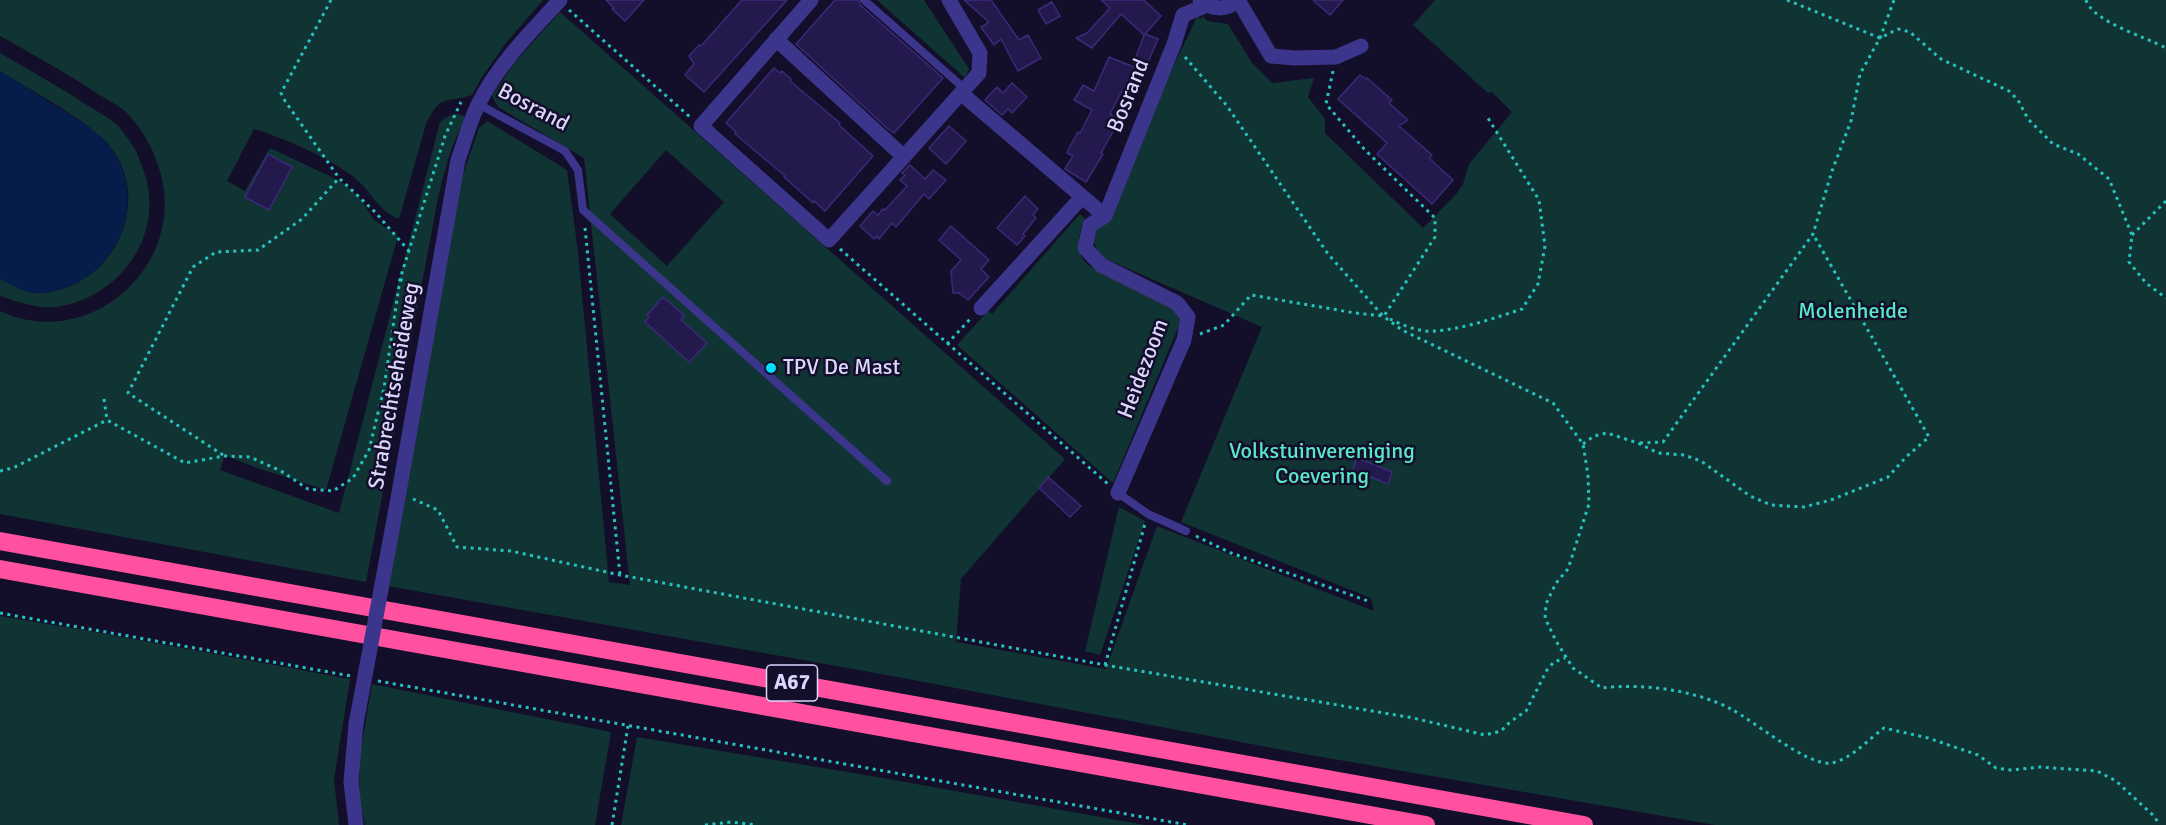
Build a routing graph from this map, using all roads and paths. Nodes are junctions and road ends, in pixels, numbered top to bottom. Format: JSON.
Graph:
{"nodes":[{"id":1,"x":331,"y":0,"type":"edge"},
{"id":2,"x":811,"y":0,"type":"edge"},
{"id":3,"x":864,"y":0,"type":"edge"},
{"id":4,"x":949,"y":0,"type":"edge"},
{"id":5,"x":1238,"y":0,"type":"edge"},
{"id":6,"x":1787,"y":0,"type":"edge"},
{"id":7,"x":1894,"y":0,"type":"edge"},
{"id":8,"x":2086,"y":0,"type":"edge"},
{"id":9,"x":560,"y":1,"type":"edge"},
{"id":10,"x":1203,"y":3,"type":"edge"},
{"id":11,"x":1880,"y":38,"type":"junction"},
{"id":12,"x":776,"y":39,"type":"junction"},
{"id":13,"x":1174,"y":44,"type":"junction"},
{"id":14,"x":1361,"y":46,"type":"dead end"},
{"id":15,"x":2166,"y":48,"type":"edge"},
{"id":16,"x":1336,"y":57,"type":"junction"},
{"id":17,"x":964,"y":92,"type":"junction"},
{"id":18,"x":471,"y":101,"type":"junction"},
{"id":19,"x":1486,"y":115,"type":"dead end"},
{"id":20,"x":700,"y":126,"type":"junction"},
{"id":21,"x":904,"y":157,"type":"junction"},
{"id":22,"x":339,"y":178,"type":"junction"},
{"id":23,"x":1082,"y":197,"type":"junction"},
{"id":24,"x":2166,"y":201,"type":"edge"},
{"id":25,"x":583,"y":210,"type":"junction"},
{"id":26,"x":1105,"y":216,"type":"junction"},
{"id":27,"x":1813,"y":234,"type":"junction"},
{"id":28,"x":2132,"y":235,"type":"junction"},
{"id":29,"x":829,"y":240,"type":"junction"},
{"id":30,"x":409,"y":251,"type":"junction"},
{"id":31,"x":400,"y":279,"type":"junction"},
{"id":32,"x":2166,"y":298,"type":"edge"},
{"id":33,"x":434,"y":306,"type":"junction"},
{"id":34,"x":981,"y":308,"type":"joint"},
{"id":35,"x":1383,"y":316,"type":"junction"},
{"id":36,"x":1184,"y":339,"type":"junction"},
{"id":37,"x":947,"y":344,"type":"junction"},
{"id":38,"x":104,"y":399,"type":"dead end"},
{"id":39,"x":107,"y":420,"type":"junction"},
{"id":40,"x":1638,"y":443,"type":"junction"},
{"id":41,"x":1582,"y":444,"type":"junction"},
{"id":42,"x":224,"y":456,"type":"junction"},
{"id":43,"x":0,"y":471,"type":"edge"},
{"id":44,"x":887,"y":481,"type":"dead end"},
{"id":45,"x":399,"y":493,"type":"junction"},
{"id":46,"x":1118,"y":493,"type":"junction"},
{"id":47,"x":1148,"y":514,"type":"junction"},
{"id":48,"x":1186,"y":531,"type":"joint"},
{"id":49,"x":0,"y":541,"type":"edge"},
{"id":50,"x":0,"y":569,"type":"edge"},
{"id":51,"x":620,"y":575,"type":"junction"},
{"id":52,"x":1371,"y":602,"type":"dead end"},
{"id":53,"x":0,"y":613,"type":"edge"},
{"id":54,"x":1565,"y":658,"type":"junction"},
{"id":55,"x":1105,"y":665,"type":"junction"},
{"id":56,"x":360,"y":678,"type":"dead end"},
{"id":57,"x":372,"y":680,"type":"dead end"},
{"id":58,"x":628,"y":726,"type":"junction"},
{"id":59,"x":356,"y":825,"type":"edge"},
{"id":60,"x":612,"y":825,"type":"edge"},
{"id":61,"x":705,"y":825,"type":"edge"},
{"id":62,"x":756,"y":825,"type":"edge"},
{"id":63,"x":1188,"y":825,"type":"edge"},
{"id":64,"x":1426,"y":825,"type":"edge"},
{"id":65,"x":1584,"y":825,"type":"edge"},
{"id":66,"x":2159,"y":825,"type":"edge"}],
"edges":[{"from":1,"to":22,"type":"path"},
{"from":2,"to":12,"type":"street"},
{"from":3,"to":17,"type":"lane"},
{"from":4,"to":17,"type":"street"},
{"from":5,"to":10,"type":"street","name":"Bosrand"},
{"from":5,"to":16,"type":"street"},
{"from":6,"to":11,"type":"path"},
{"from":7,"to":11,"type":"path"},
{"from":8,"to":15,"type":"path"},
{"from":9,"to":18,"type":"street","name":"Bosrand"},
{"from":9,"to":20,"type":"path"},
{"from":10,"to":13,"type":"street","name":"Bosrand"},
{"from":11,"to":27,"type":"path"},
{"from":11,"to":28,"type":"path"},
{"from":12,"to":20,"type":"street"},
{"from":12,"to":21,"type":"street"},
{"from":13,"to":26,"type":"street","name":"Bosrand"},
{"from":13,"to":35,"type":"path"},
{"from":14,"to":16,"type":"street"},
{"from":16,"to":35,"type":"path"},
{"from":17,"to":21,"type":"street"},
{"from":17,"to":23,"type":"street"},
{"from":18,"to":25,"type":"lane","name":"Bosrand"},
{"from":18,"to":30,"type":"path"},
{"from":18,"to":33,"type":"street","name":"Strabrechtseheideweg"},
{"from":19,"to":35,"type":"path"},
{"from":20,"to":29,"type":"street"},
{"from":21,"to":29,"type":"street"},
{"from":22,"to":30,"type":"path"},
{"from":22,"to":42,"type":"path"},
{"from":23,"to":26,"type":"street"},
{"from":23,"to":34,"type":"street"},
{"from":24,"to":28,"type":"path"},
{"from":25,"to":44,"type":"lane"},
{"from":25,"to":51,"type":"path"},
{"from":26,"to":36,"type":"street","name":"Heidezoom"},
{"from":27,"to":40,"type":"path"},
{"from":27,"to":40,"type":"path"},
{"from":28,"to":32,"type":"path"},
{"from":29,"to":37,"type":"path"},
{"from":30,"to":31,"type":"path"},
{"from":31,"to":33,"type":"path"},
{"from":31,"to":42,"type":"path"},
{"from":33,"to":45,"type":"street","name":"Strabrechtseheideweg"},
{"from":34,"to":37,"type":"path"},
{"from":35,"to":36,"type":"path"},
{"from":35,"to":41,"type":"path"},
{"from":36,"to":46,"type":"street","name":"Heidezoom"},
{"from":37,"to":46,"type":"path"},
{"from":38,"to":39,"type":"path"},
{"from":39,"to":42,"type":"path"},
{"from":39,"to":43,"type":"path"},
{"from":40,"to":41,"type":"path"},
{"from":41,"to":54,"type":"path"},
{"from":45,"to":51,"type":"path"},
{"from":45,"to":59,"type":"street","name":"Strabrechtseheideweg","bridge":true},
{"from":46,"to":47,"type":"lane"},
{"from":47,"to":48,"type":"lane"},
{"from":47,"to":55,"type":"path"},
{"from":48,"to":52,"type":"path"},
{"from":49,"to":65,"type":"highway","number":"A67"},
{"from":50,"to":64,"type":"highway","number":"A67"},
{"from":51,"to":55,"type":"path"},
{"from":53,"to":56,"type":"path"},
{"from":54,"to":55,"type":"path"},
{"from":54,"to":66,"type":"path"},
{"from":57,"to":58,"type":"path"},
{"from":58,"to":60,"type":"path"},
{"from":58,"to":63,"type":"path"},
{"from":61,"to":62,"type":"path"}]}
